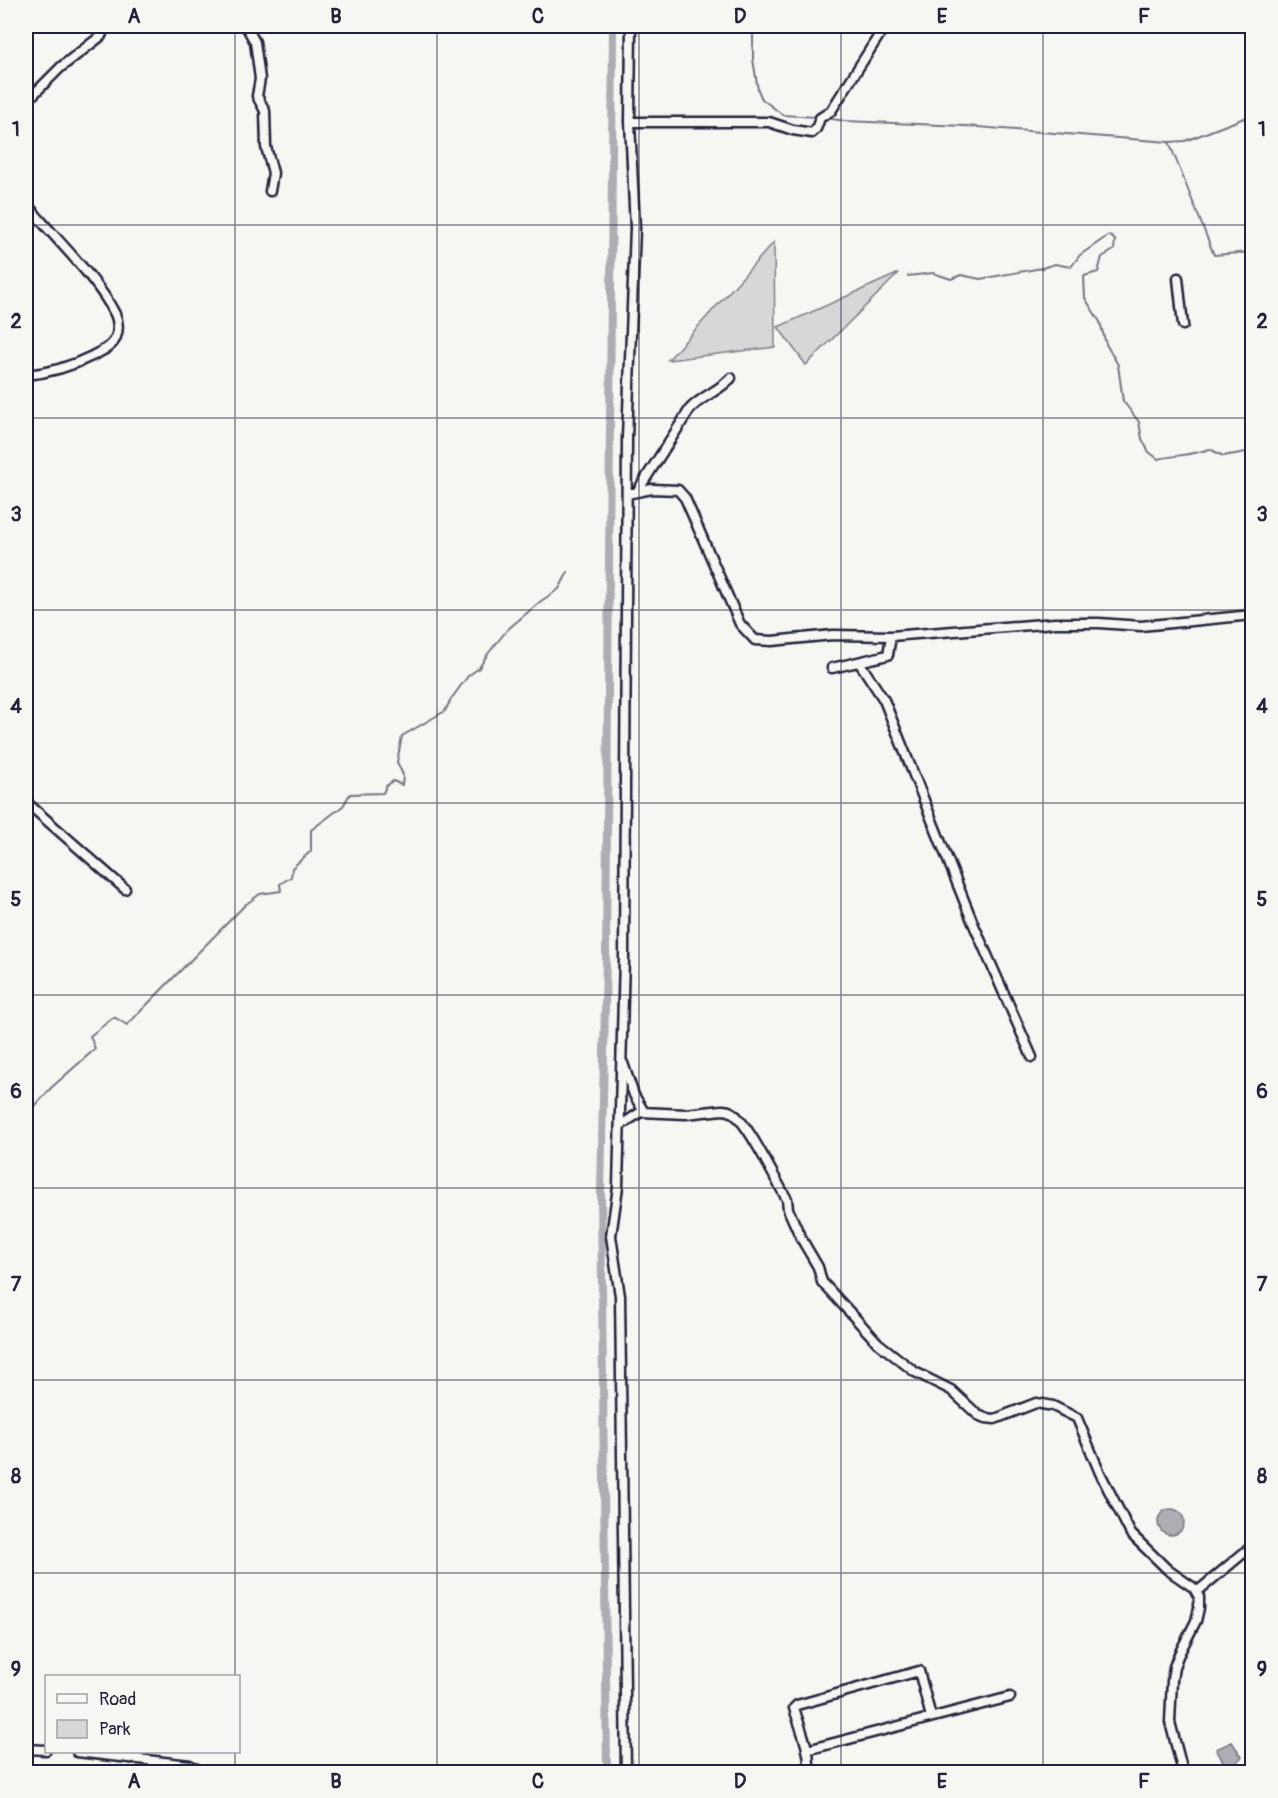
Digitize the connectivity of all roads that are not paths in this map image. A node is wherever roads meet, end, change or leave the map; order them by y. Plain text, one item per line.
1 (105, 26) edge
2 (246, 26) edge
3 (631, 26) edge
4 (885, 26) edge
5 (26, 102) edge
6 (630, 122) junction
7 (270, 191) dead end
8 (26, 203) edge
9 (1179, 280) dead end
10 (1181, 315) dead end
11 (26, 375) edge
12 (731, 378) dead end
13 (638, 492) junction
14 (627, 494) junction
15 (1252, 615) edge
16 (891, 636) junction
17 (859, 662) junction
18 (832, 668) dead end
19 (26, 802) edge
20 (125, 889) dead end
21 (1032, 1057) dead end
22 (621, 1058) junction
23 (644, 1112) junction
24 (621, 1125) junction
25 (1252, 1546) edge
26 (1198, 1592) junction
27 (1010, 1697) dead end
28 (931, 1718) junction
29 (26, 1749) edge
30 (45, 1750) edge
31 (807, 1750) junction
32 (86, 1753) edge
33 (202, 1773) edge
34 (626, 1773) edge
35 (808, 1773) edge
36 (1183, 1773) edge

1 - 5 street
2 - 7 street
3 - 6 street
4 - 6 street
6 - 14 street
8 - 11 street
9 - 10 street
12 - 13 street
13 - 14 street
13 - 16 street
14 - 22 street
15 - 16 street
16 - 17 street
17 - 18 street
17 - 21 street
19 - 20 street
22 - 23 street
22 - 24 street
23 - 24 street
23 - 26 street
24 - 34 street
25 - 26 street
26 - 36 street
27 - 28 street
28 - 31 street
28 - 31 street
29 - 30 street
31 - 35 street
32 - 33 street

